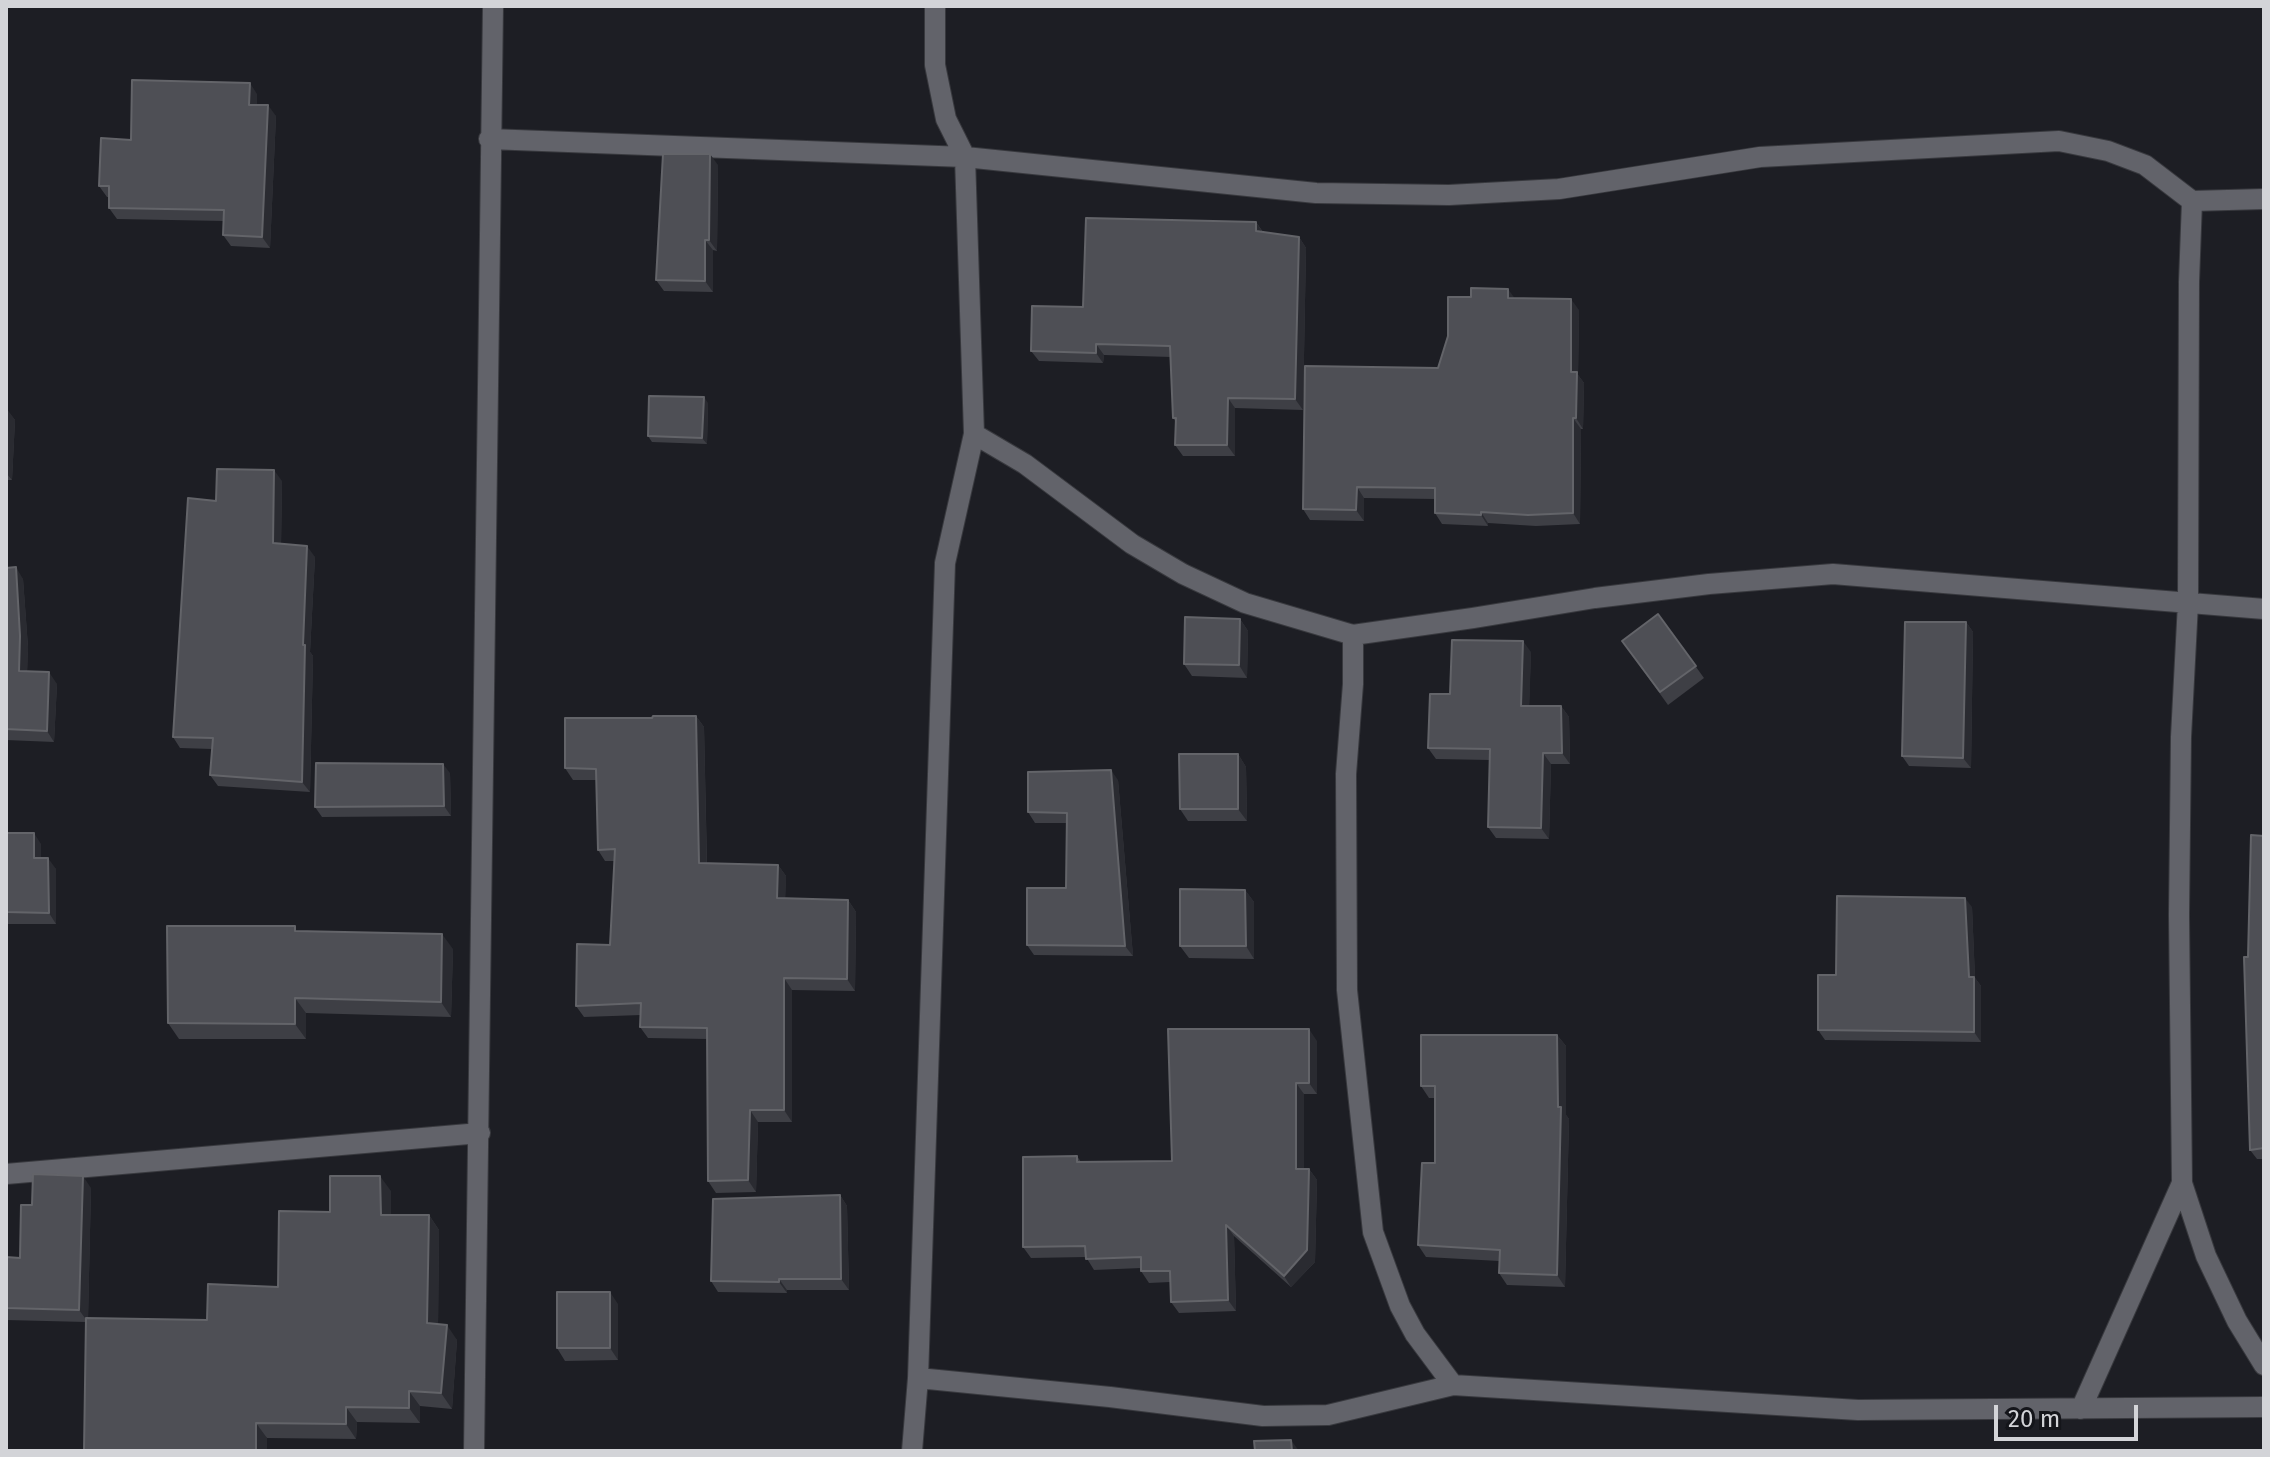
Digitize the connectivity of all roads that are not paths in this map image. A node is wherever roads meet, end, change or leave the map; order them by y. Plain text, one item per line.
1 (493, 6) edge
2 (935, 6) edge
3 (489, 139) junction
4 (965, 157) junction
5 (2264, 199) edge
6 (2192, 201) junction
7 (974, 434) junction
8 (2188, 603) junction
9 (2264, 609) edge
10 (1353, 635) junction
11 (480, 1133) junction
12 (6, 1174) edge
13 (2182, 1183) junction
14 (2264, 1365) edge
15 (918, 1378) junction
16 (1453, 1385) junction
17 (2264, 1407) edge
18 (2081, 1409) junction
19 (474, 1451) edge
20 (912, 1451) edge

1 - 3 street
2 - 4 street
3 - 4 street
3 - 11 street
4 - 6 street
4 - 7 street
5 - 6 street
6 - 8 street
7 - 10 street
7 - 15 street
8 - 9 street
8 - 10 street
8 - 13 street
10 - 16 street
11 - 12 street
11 - 19 street
13 - 14 street
13 - 18 street
15 - 16 street
15 - 20 street
16 - 18 street
17 - 18 street

